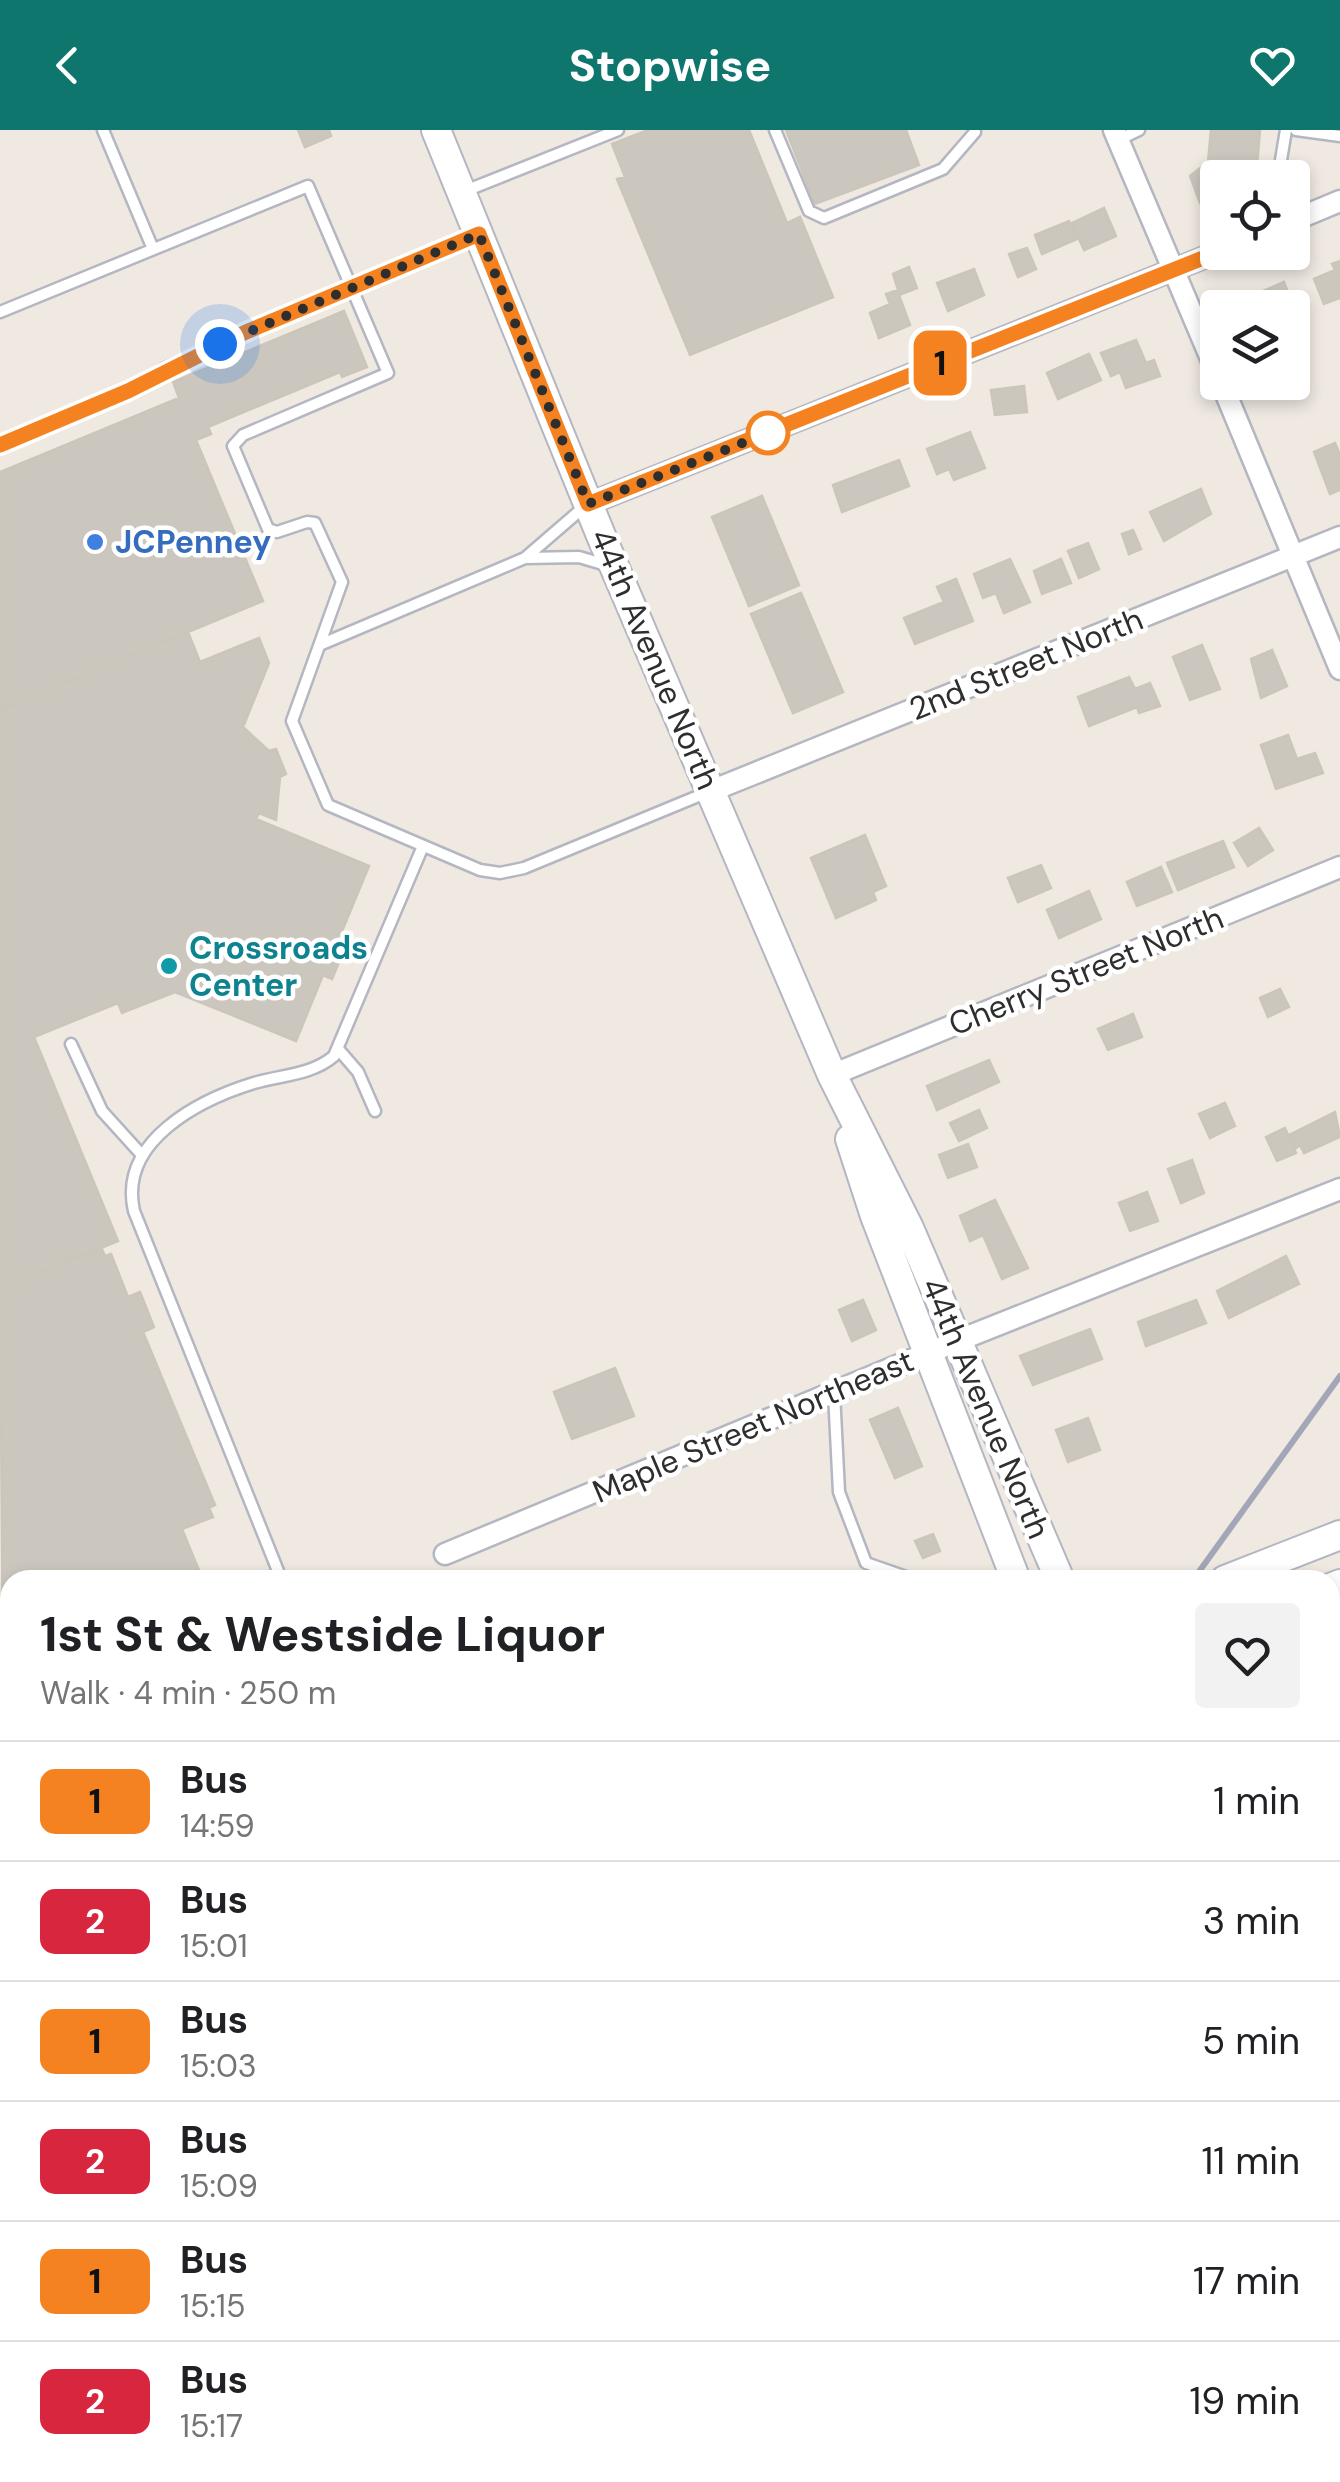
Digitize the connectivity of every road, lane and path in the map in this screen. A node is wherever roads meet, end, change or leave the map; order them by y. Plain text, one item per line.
1 (103, 130) edge
2 (436, 130) edge
3 (618, 130) edge
4 (776, 130) edge
5 (1139, 130) edge
6 (1286, 130) edge
7 (1296, 130) edge
8 (975, 132) edge
9 (1116, 135) edge
10 (1340, 136) edge
11 (1281, 160) edge
12 (462, 192) junction
13 (1340, 201) edge
14 (1310, 214) edge
15 (479, 234) junction
16 (153, 249) junction
17 (1200, 259) edge
18 (1174, 270) junction
19 (352, 286) junction
20 (0, 312) edge
21 (1200, 332) edge
22 (1229, 400) edge
23 (0, 445) edge
24 (588, 504) junction
25 (1340, 536) edge
26 (1294, 556) junction
27 (525, 558) junction
28 (617, 572) junction
29 (322, 644) junction
30 (1340, 669) edge
31 (711, 790) junction
32 (423, 846) junction
33 (1340, 868) edge
34 (71, 1044) dead end
35 (339, 1050) junction
36 (832, 1075) junction
37 (375, 1111) dead end
38 (142, 1154) junction
39 (1340, 1189) edge
40 (957, 1341) junction
41 (927, 1354) junction
42 (834, 1392) junction
43 (951, 1416) junction
44 (1340, 1536) edge
45 (445, 1554) dead end
46 (278, 1570) edge
47 (884, 1570) edge
48 (998, 1570) edge
49 (1012, 1570) edge
50 (1056, 1570) edge
51 (1251, 1570) edge

1 - 16 lane
2 - 12 main road, 44th Avenue North
3 - 12 lane
4 - 8 lane
5 - 9 lane
6 - 11 lane
7 - 10 lane
9 - 18 street
12 - 15 main road, 44th Avenue North
13 - 14 street
15 - 19 lane
15 - 24 main road, 44th Avenue North
16 - 19 lane
16 - 20 lane
17 - 18 street
18 - 21 street
18 - 24 street
19 - 23 lane
19 - 29 lane
22 - 26 street
24 - 27 lane
24 - 28 main road, 44th Avenue North
25 - 26 street, 2nd Street North
26 - 30 street
26 - 31 street, 2nd Street North
27 - 28 lane
27 - 29 lane
28 - 31 main road, 44th Avenue North
29 - 32 lane
31 - 32 lane
31 - 36 main road, 44th Avenue North
32 - 35 lane
33 - 36 street, Cherry Street North
34 - 38 lane
35 - 37 lane
35 - 38 lane
36 - 40 main road, 44th Avenue North
36 - 41 main road, 44th Avenue North
38 - 46 lane
39 - 40 street, Maple Street Northeast
40 - 41 street, Maple Street Northeast
40 - 50 main road, 44th Avenue North
41 - 42 street, Maple Street Northeast
41 - 43 main road, 44th Avenue North
42 - 45 street, Maple Street Northeast
42 - 47 lane
43 - 48 main road
43 - 49 main road, 44th Avenue North
44 - 51 main road

